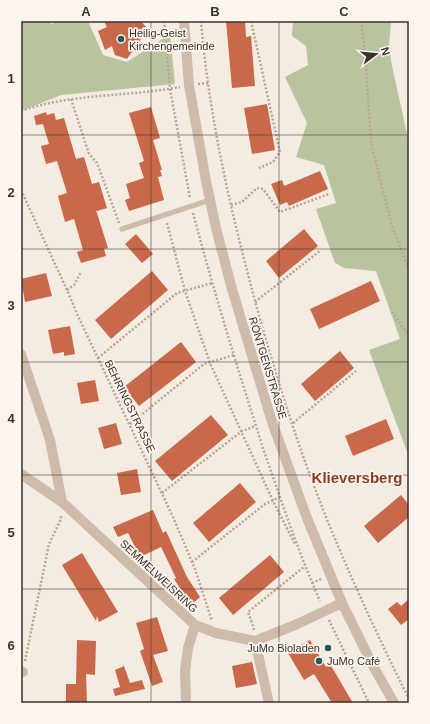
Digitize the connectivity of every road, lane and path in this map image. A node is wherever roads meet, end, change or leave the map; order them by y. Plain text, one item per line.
1 (184, 21) edge
2 (201, 21) edge
3 (251, 21) edge
4 (361, 21) edge
5 (170, 89) dead end
6 (71, 99) junction
7 (21, 111) edge
8 (259, 168) dead end
9 (21, 190) edge
10 (329, 194) dead end
11 (210, 200) junction
12 (231, 205) junction
13 (164, 215) junction
14 (122, 229) joint
15 (321, 250) dead end
16 (409, 270) edge
17 (82, 272) dead end
18 (212, 283) dead end
19 (67, 290) junction
20 (185, 291) junction
21 (255, 302) junction
22 (392, 312) dead end
23 (409, 336) edge
24 (21, 354) edge
25 (234, 355) dead end
26 (98, 358) junction
27 (210, 362) junction
28 (356, 372) dead end
29 (293, 423) junction
30 (130, 424) junction
31 (256, 426) dead end
32 (242, 431) junction
33 (21, 474) edge
34 (162, 493) junction
35 (280, 497) dead end
36 (273, 501) junction
37 (62, 502) junction
38 (302, 558) dead end
39 (192, 562) junction
40 (305, 566) dead end
41 (342, 603) junction
42 (252, 623) dead end
43 (195, 625) junction
44 (216, 633) junction
45 (255, 641) junction
46 (22, 671) edge
47 (409, 699) edge
48 (186, 703) edge
49 (269, 703) edge
50 (394, 703) edge

1 - 11 street, RÖNTGENSTRASSE
2 - 12 path
3 - 8 path
4 - 16 path
5 - 6 path
6 - 7 path
6 - 14 path
9 - 19 path, BEHRINGSTRASSE
10 - 12 path
11 - 13 lane
11 - 41 street, RÖNTGENSTRASSE
12 - 21 path
13 - 14 lane
13 - 20 path
15 - 21 path
17 - 19 path
18 - 20 path
19 - 26 path, BEHRINGSTRASSE
20 - 26 path
20 - 27 path
21 - 29 path
22 - 23 path
24 - 37 street
25 - 27 path
26 - 30 path, BEHRINGSTRASSE
27 - 30 path
27 - 32 path
28 - 29 path
29 - 47 path
30 - 34 path, BEHRINGSTRASSE
31 - 32 path
32 - 34 path
32 - 36 path
33 - 37 street, SEMMELWEISRING
34 - 39 path, BEHRINGSTRASSE
35 - 36 path
36 - 38 path
36 - 39 path
37 - 43 street, SEMMELWEISRING
37 - 46 path
39 - 44 path, BEHRINGSTRASSE
40 - 42 path
41 - 45 street
41 - 50 street, RÖNTGENSTRASSE
43 - 44 street, SEMMELWEISRING
43 - 48 street
44 - 45 street, SEMMELWEISRING
45 - 49 street

